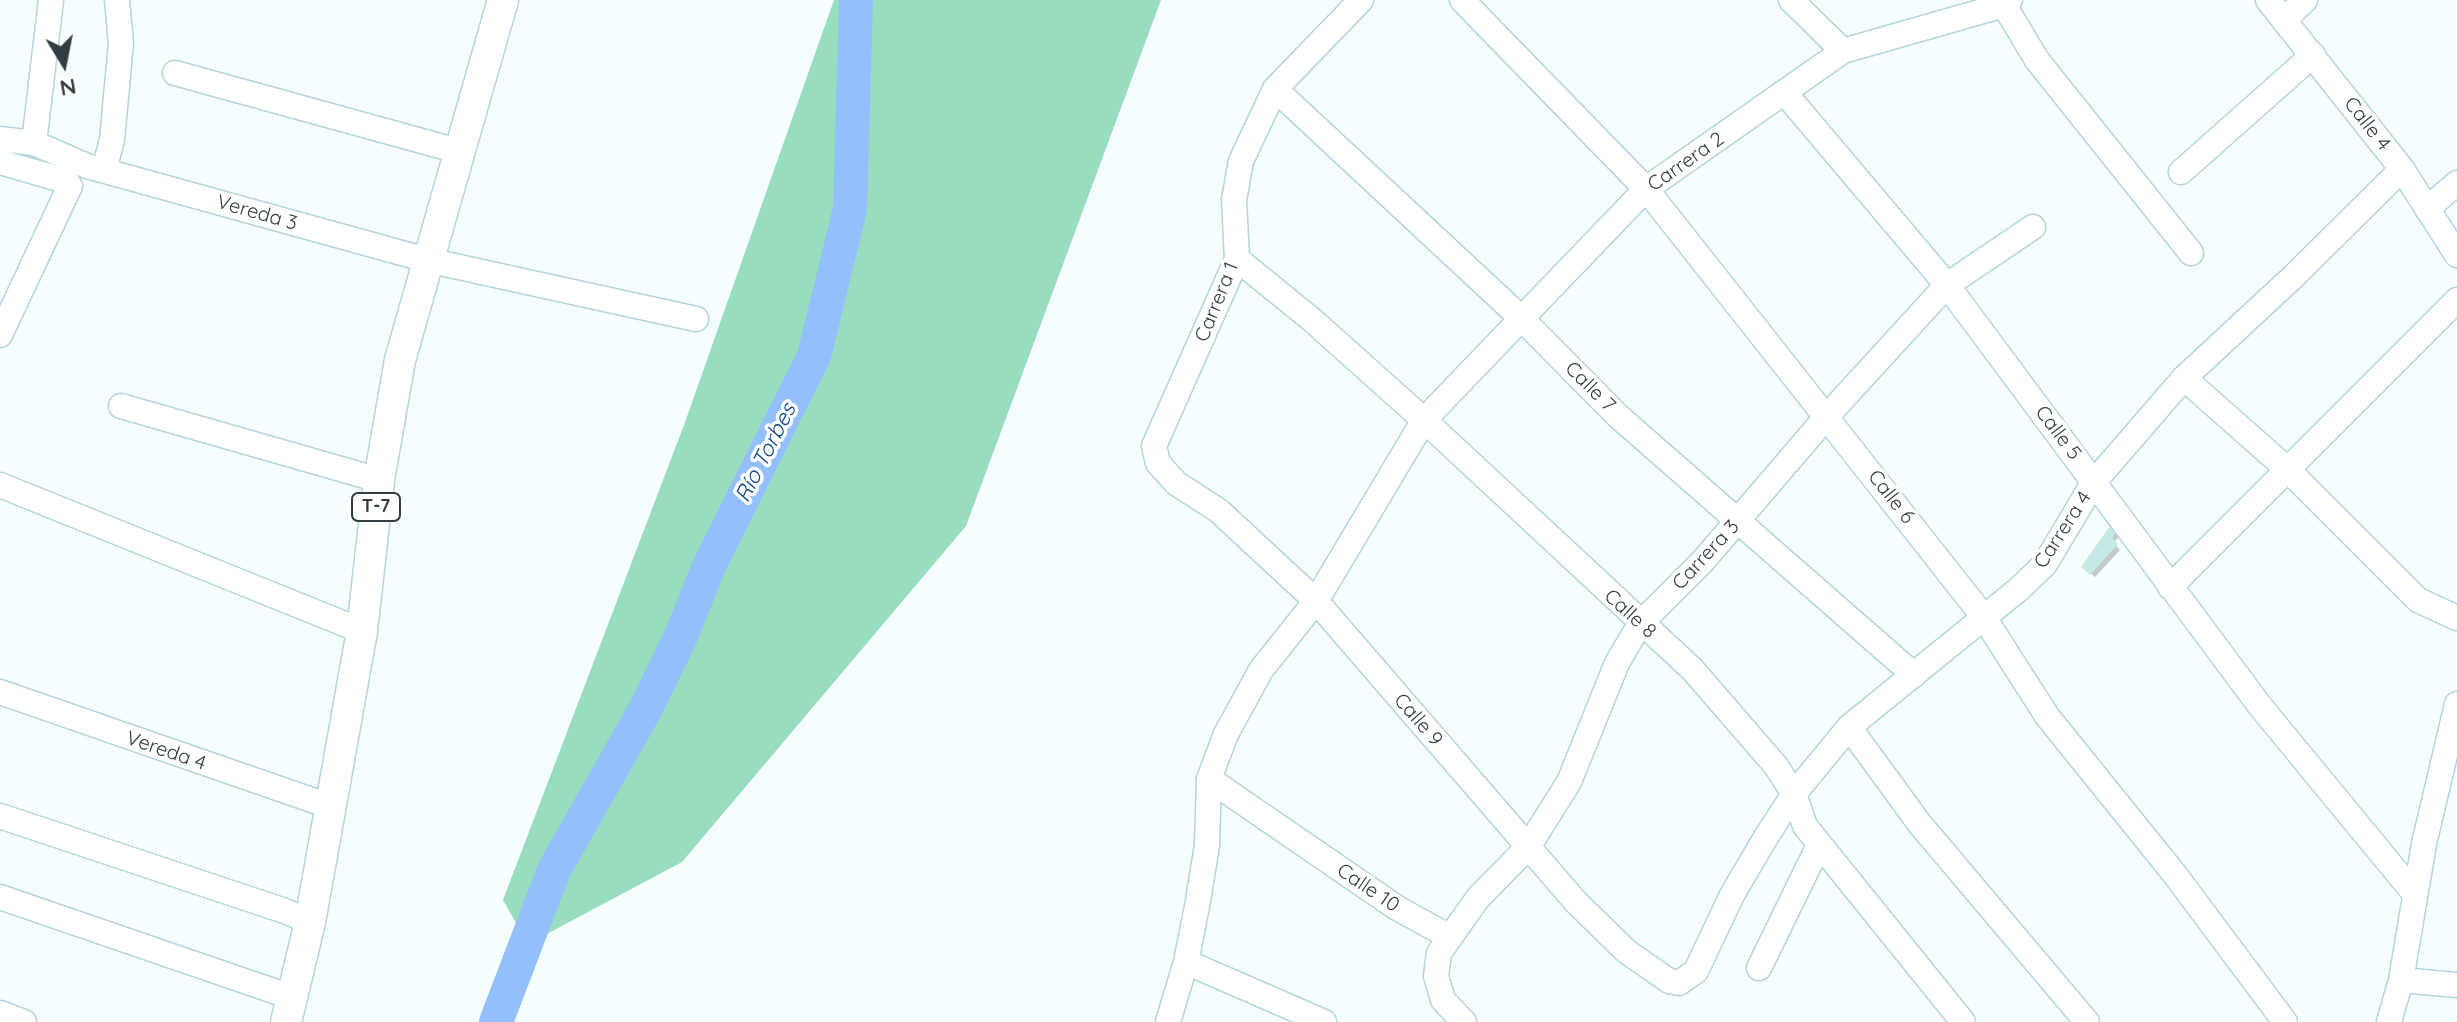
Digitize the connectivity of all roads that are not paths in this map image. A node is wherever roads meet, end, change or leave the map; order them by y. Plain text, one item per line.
1 (51, 0) edge
2 (117, 0) edge
3 (503, 0) edge
4 (1361, 0) edge
5 (1462, 0) edge
6 (1791, 0) edge
7 (2268, 0) edge
8 (2305, 0) edge
9 (2007, 3) edge
10 (2285, 19) junction
11 (1843, 51) junction
12 (2313, 55) junction
13 (175, 73) dead end
14 (1275, 89) junction
15 (1784, 92) junction
16 (0, 139) edge
17 (34, 143) junction
18 (458, 151) junction
19 (0, 162) edge
20 (96, 168) junction
21 (2402, 169) junction
22 (2181, 172) dead end
23 (2457, 183) edge
24 (1646, 189) junction
25 (2427, 209) junction
26 (2033, 227) dead end
27 (2191, 253) dead end
28 (2457, 255) edge
29 (1237, 259) junction
30 (427, 260) junction
31 (1947, 285) junction
32 (2457, 300) edge
33 (1520, 317) junction
34 (696, 319) dead end
35 (0, 335) edge
36 (2184, 378) junction
37 (121, 406) dead end
38 (1828, 415) junction
39 (1424, 420) junction
40 (1154, 446) joint
41 (2288, 470) junction
42 (379, 480) junction
43 (2094, 482) junction
44 (0, 485) edge
45 (1737, 523) junction
46 (2170, 587) junction
47 (1316, 601) junction
48 (1983, 616) junction
49 (2457, 618) edge
50 (1640, 624) junction
51 (362, 631) junction
52 (1914, 675) junction
53 (0, 692) edge
54 (2457, 704) edge
55 (1849, 727) junction
56 (1209, 779) junction
57 (1794, 794) junction
58 (2446, 801) edge
59 (332, 807) junction
60 (0, 816) edge
61 (1819, 845) junction
62 (1528, 847) junction
63 (2414, 893) junction
64 (0, 897) edge
65 (310, 922) junction
66 (1450, 937) junction
67 (1186, 962) junction
68 (1759, 968) dead end
69 (1688, 978) joint
70 (2401, 980) junction
71 (2457, 985) edge
72 (290, 1010) edge
73 (0, 1013) edge
74 (24, 1022) edge
75 (1168, 1022) edge
76 (1324, 1022) edge
77 (1464, 1022) edge
78 (1963, 1022) edge
79 (2087, 1022) edge
80 (2285, 1022) edge
81 (2389, 1022) edge

1 - 17 street
2 - 20 street
3 - 18 main road, T-7
4 - 14 street, Carrera 1
5 - 24 street, Calle 6
6 - 11 street
7 - 10 street, Calle 4
8 - 10 street
9 - 11 street, Carrera 2
9 - 27 street
10 - 12 street, Calle 4
11 - 15 street, Carrera 2
12 - 21 street, Calle 4
12 - 22 street
13 - 18 street
14 - 29 street, Carrera 1
14 - 33 street, Calle 7
15 - 24 street, Carrera 2
15 - 31 street, Calle 5
16 - 17 street, Vereda 3
17 - 20 street, Vereda 3
18 - 30 main road, T-7
19 - 35 street
20 - 30 street, Vereda 3
21 - 25 street, Calle 4
21 - 36 street, Carrera 4
23 - 25 street
24 - 33 street, Carrera 2
24 - 38 street, Calle 6
25 - 28 street, Calle 4
26 - 31 street, Carrera 3
29 - 39 street, Calle 8
29 - 40 street, Carrera 1
30 - 34 street, Vereda 3
30 - 42 main road, T-7
31 - 38 street, Carrera 3
31 - 43 street, Calle 5
32 - 41 street
33 - 39 street, Carrera 2
33 - 45 street, Calle 7
36 - 41 street
36 - 43 street, Carrera 4
37 - 42 street
38 - 45 street, Carrera 3
38 - 48 street, Calle 6
39 - 47 street, Carrera 2
39 - 50 street, Calle 8
40 - 47 street, Calle 9
41 - 46 street
41 - 49 street
42 - 51 main road, T-7
43 - 46 street, Calle 5
43 - 48 street, Carrera 4
44 - 51 street
45 - 50 street, Carrera 3
45 - 52 street, Calle 7
46 - 63 street, Calle 5
47 - 56 street, Carrera 2
47 - 62 street, Calle 9
48 - 52 street, Carrera 4
48 - 80 street, Calle 6
50 - 57 street, Calle 8
50 - 62 street, Carrera 3
51 - 59 main road, T-7
52 - 55 street, Carrera 4
53 - 59 street, Vereda 4
54 - 58 street
55 - 57 street, Carrera 4
55 - 79 street
56 - 66 street, Calle 10
56 - 67 street
57 - 61 street, Calle 8
57 - 69 street, Carrera 4
58 - 63 street
59 - 65 main road, T-7
60 - 65 street
61 - 68 street
61 - 78 street, Calle 8
62 - 66 street, Carrera 3
62 - 69 street, Calle 9
63 - 70 street
64 - 72 street
65 - 72 main road, T-7
66 - 77 street
67 - 75 street
67 - 76 street
70 - 71 street
70 - 81 street
73 - 74 street

